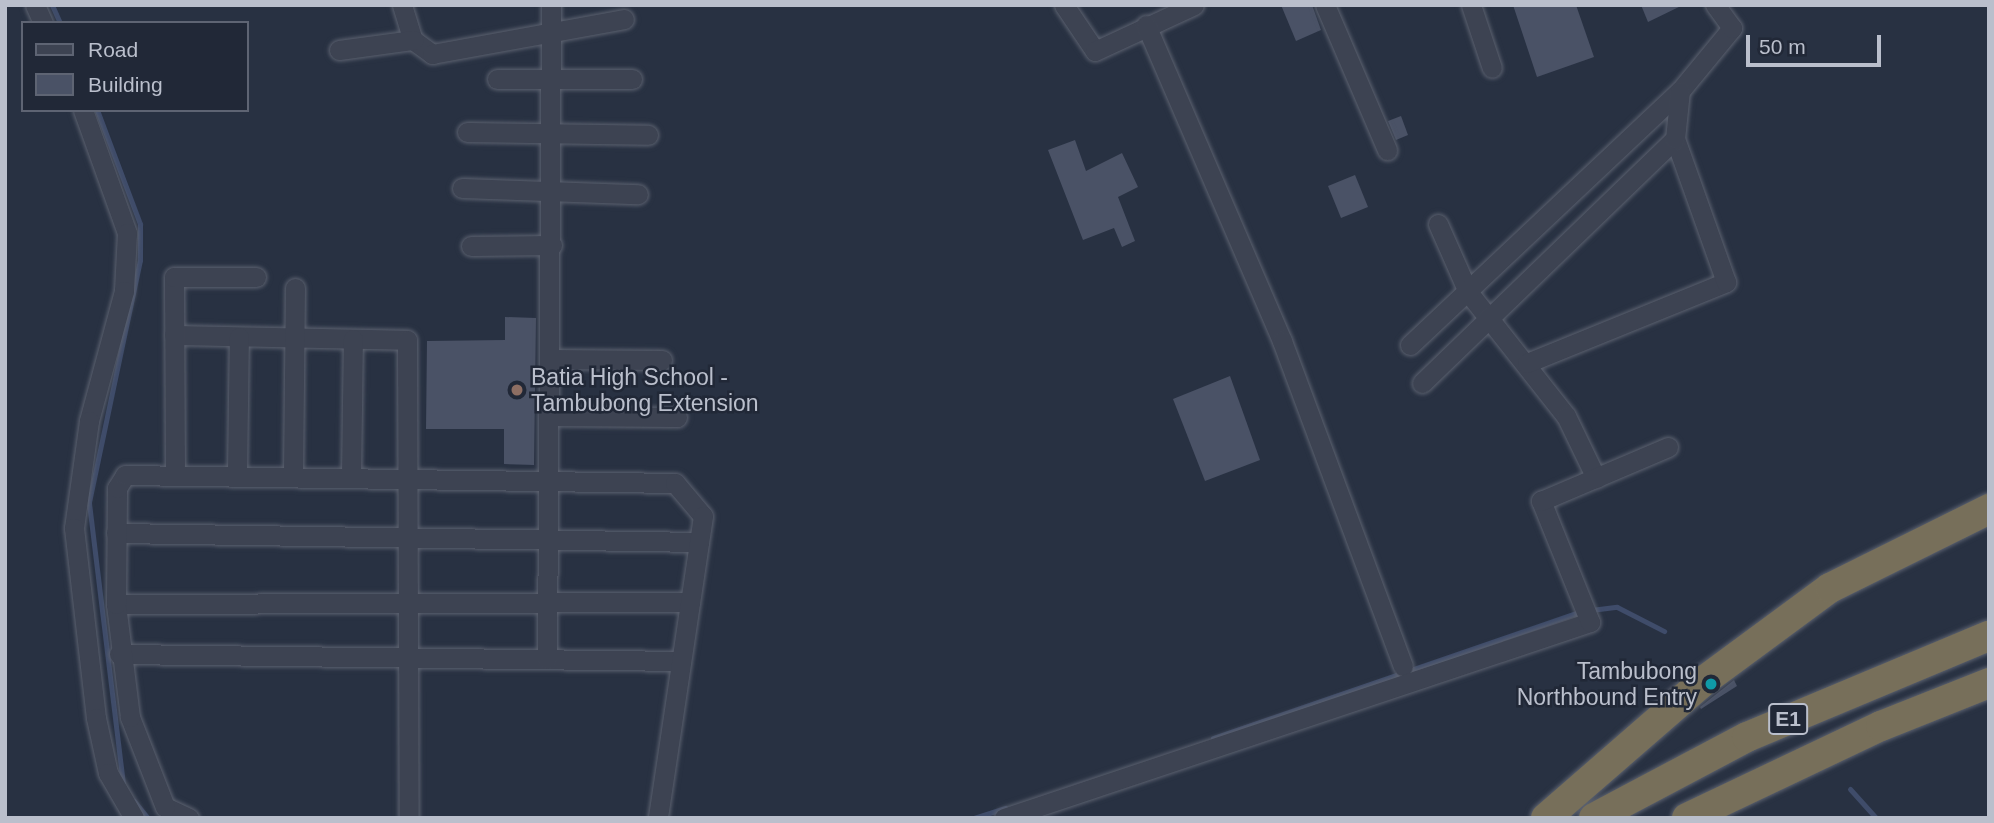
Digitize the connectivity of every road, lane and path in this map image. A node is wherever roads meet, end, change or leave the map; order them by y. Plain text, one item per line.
1 (402, 5) edge
2 (551, 5) edge
3 (1064, 5) edge
4 (1194, 5) edge
5 (1325, 5) edge
6 (1471, 5) edge
7 (1715, 5) edge
8 (624, 19) dead end
9 (1146, 25) junction
10 (552, 31) junction
11 (412, 40) junction
12 (339, 50) dead end
13 (1492, 68) dead end
14 (497, 79) dead end
15 (632, 79) dead end
16 (553, 80) junction
17 (1680, 91) junction
18 (84, 112) edge
19 (467, 132) dead end
20 (555, 134) junction
21 (648, 135) dead end
22 (1675, 139) junction
23 (1387, 150) dead end
24 (462, 188) dead end
25 (554, 190) junction
26 (638, 194) dead end
27 (1438, 224) dead end
28 (552, 245) junction
29 (471, 246) dead end
30 (256, 277) dead end
31 (295, 288) dead end
32 (1468, 292) junction
33 (1494, 319) junction
34 (174, 335) junction
35 (239, 337) junction
36 (293, 338) junction
37 (353, 339) junction
38 (1410, 345) dead end
39 (550, 359) junction
40 (662, 360) dead end
41 (1527, 363) junction
42 (1422, 383) dead end
43 (550, 416) junction
44 (677, 417) dead end
45 (1668, 447) dead end
46 (175, 472) junction
47 (237, 474) junction
48 (293, 475) junction
49 (351, 477) junction
50 (1596, 478) junction
51 (408, 479) junction
52 (550, 480) junction
53 (1989, 509) edge
54 (116, 533) junction
55 (407, 541) junction
56 (549, 542) junction
57 (699, 542) junction
58 (406, 599) junction
59 (548, 600) junction
60 (690, 602) junction
61 (116, 604) junction
62 (1989, 636) edge
63 (119, 654) junction
64 (547, 659) junction
65 (681, 661) junction
66 (404, 662) junction
67 (1403, 666) dead end
68 (1989, 683) edge
69 (1794, 766) junction
70 (134, 818) edge
71 (189, 818) edge
72 (409, 818) edge
73 (658, 818) edge
74 (1004, 818) edge
75 (1546, 818) edge
76 (1594, 818) edge
77 (1688, 818) edge
78 (1724, 818) edge

1 - 11 street
2 - 10 street
3 - 9 street
4 - 9 street
5 - 23 street
6 - 13 street
7 - 17 street
8 - 10 street
9 - 67 street
10 - 11 street
10 - 16 street
11 - 12 street
14 - 16 street
15 - 16 street
16 - 20 street
17 - 22 street
17 - 32 street
18 - 70 street
19 - 20 street
20 - 21 street
20 - 25 street
22 - 33 street
22 - 41 street
24 - 25 street
25 - 26 street
25 - 28 street
27 - 32 street
28 - 29 street
28 - 39 street
30 - 34 street
31 - 36 street
32 - 33 street
32 - 38 street
33 - 41 street
33 - 42 street
34 - 35 street
34 - 46 street
35 - 36 street
35 - 47 street
36 - 37 street
36 - 48 street
37 - 49 street
37 - 51 street
39 - 40 street
39 - 43 street
41 - 50 street
43 - 44 street
43 - 52 street
45 - 50 street
46 - 47 street
46 - 54 street
47 - 48 street
48 - 49 street
49 - 51 street
50 - 74 street
51 - 52 street
51 - 55 street
52 - 56 street
52 - 57 street
53 - 75 highway
54 - 55 street
54 - 61 street
55 - 56 street
55 - 58 street
56 - 57 street
56 - 59 street
57 - 60 street
58 - 59 street
58 - 61 street
58 - 66 street
59 - 60 street
59 - 64 street
60 - 65 street
61 - 63 street
62 - 76 highway, E1
63 - 66 street
63 - 71 street
64 - 65 street
64 - 66 street
65 - 73 street
66 - 72 street
68 - 69 highway, E1
69 - 77 highway, E1
69 - 78 highway

